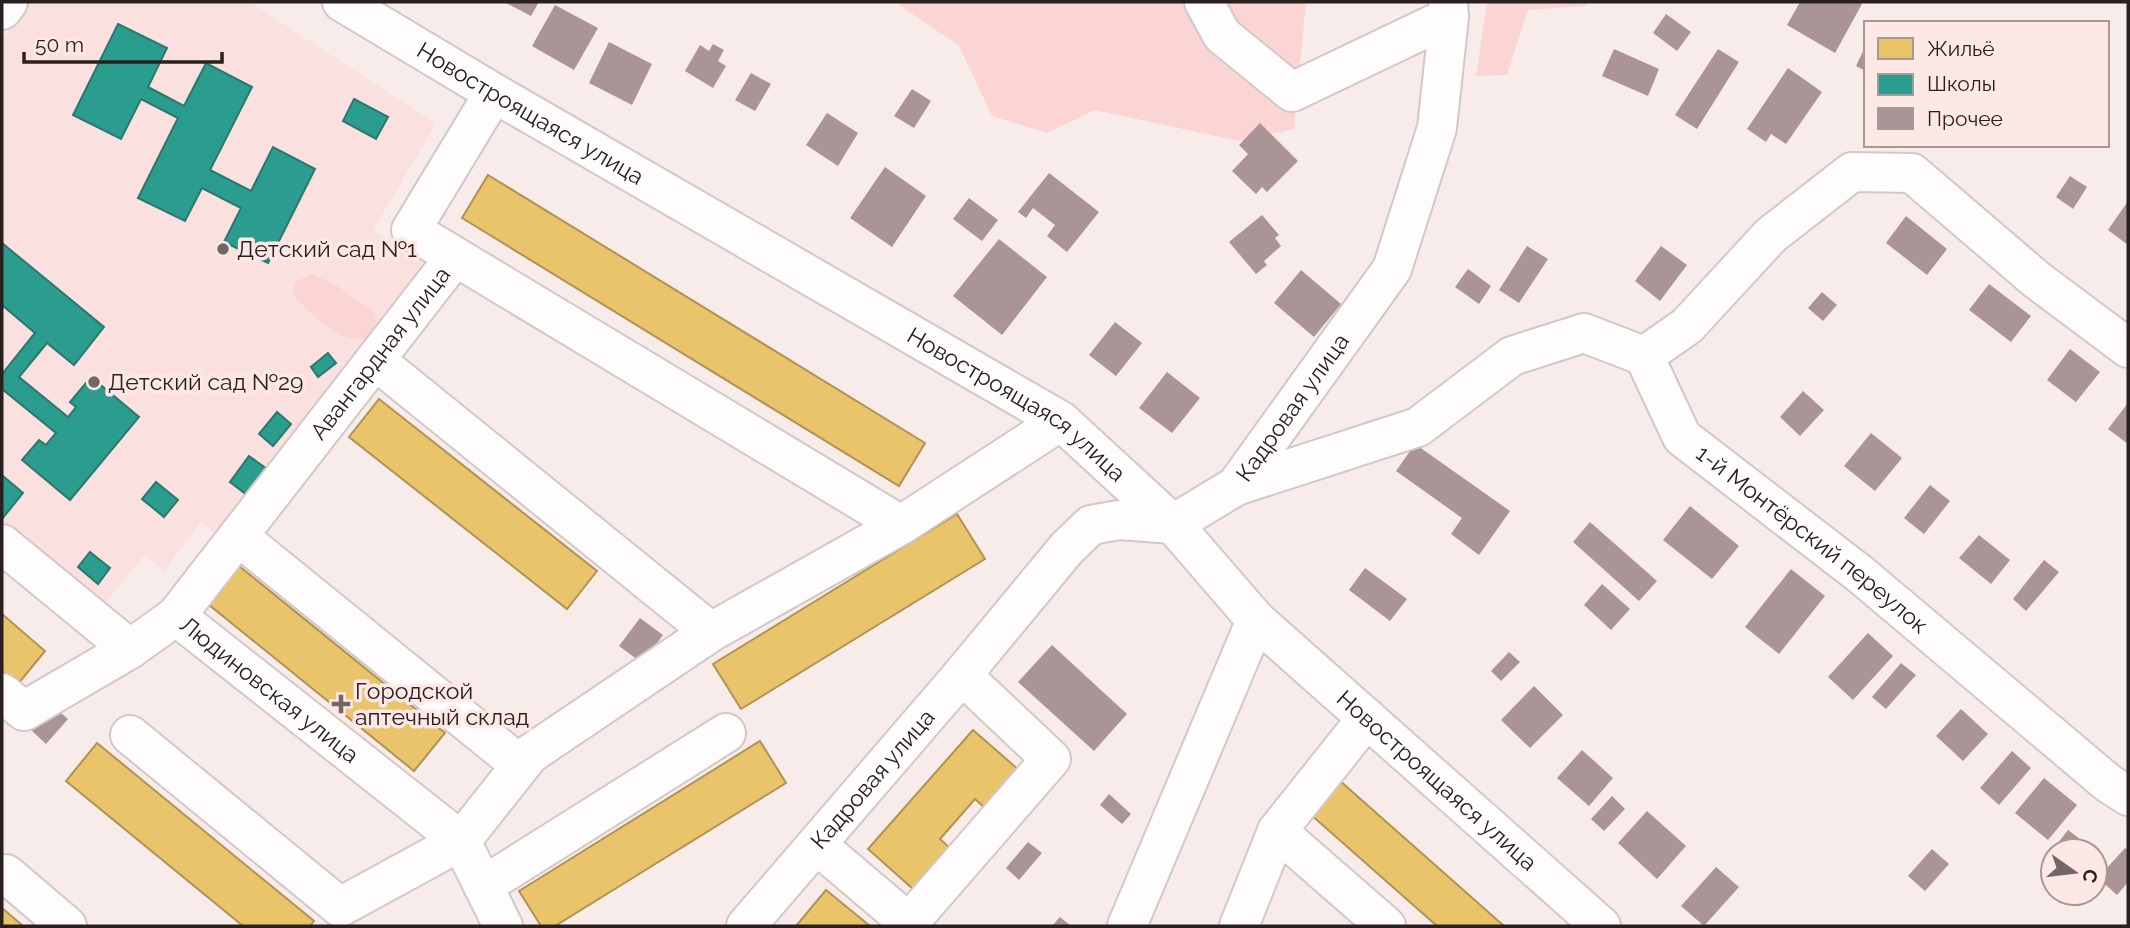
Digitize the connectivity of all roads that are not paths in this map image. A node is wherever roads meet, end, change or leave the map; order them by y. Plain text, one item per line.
1 (8, 2) edge
2 (342, 2) edge
3 (1204, 2) edge
4 (1448, 9) edge
5 (2, 10) edge
6 (494, 93) junction
7 (455, 257) junction
8 (2128, 348) edge
9 (1644, 356) junction
10 (375, 359) junction
11 (1061, 421) junction
12 (1236, 486) junction
13 (1173, 524) junction
14 (901, 525) junction
15 (238, 536) junction
16 (2, 544) edge
17 (176, 616) junction
18 (1256, 620) junction
19 (711, 632) junction
20 (130, 649) junction
21 (962, 675) junction
22 (2, 693) edge
23 (1367, 718) junction
24 (726, 733) dead end
25 (130, 735) dead end
26 (519, 764) junction
27 (2128, 796) edge
28 (1277, 831) junction
29 (461, 841) junction
30 (817, 845) junction
31 (6, 874) dead end
32 (483, 886) junction
33 (338, 916) edge
34 (908, 924) edge
35 (68, 926) edge
36 (503, 926) edge
37 (746, 926) edge
38 (1127, 926) edge
39 (1239, 926) edge
40 (1386, 926) edge
41 (1601, 926) edge

1 - 5 street
2 - 6 street, Новостроящаяся улица
3 - 4 street
4 - 12 street, Кадровая улица
6 - 7 street, Авангардная улица
6 - 11 street, Новостроящаяся улица
7 - 10 street, Авангардная улица
7 - 14 street
8 - 9 street
9 - 12 street
9 - 27 street, 1-й Монтёрский переулок
10 - 15 street, Авангардная улица
10 - 19 street
11 - 13 street, Новостроящаяся улица
11 - 14 street
12 - 13 street, Кадровая улица
13 - 18 street, Новостроящаяся улица
13 - 21 street, Кадровая улица
14 - 19 street
15 - 17 street, Авангардная улица
15 - 26 street
16 - 20 street
17 - 20 street, Людиновская улица
17 - 29 street, Людиновская улица
18 - 23 street, Новостроящаяся улица
18 - 38 street
19 - 26 street
20 - 22 street, Людиновская улица
21 - 30 street, Кадровая улица
21 - 34 street
23 - 28 street
23 - 41 street, Новостроящаяся улица
24 - 32 street
25 - 33 street
26 - 29 street
28 - 39 street
28 - 40 street
29 - 32 street, Людиновская улица
29 - 33 street
30 - 34 street
30 - 37 street, Кадровая улица
31 - 35 street
32 - 36 street, Людиновская улица

